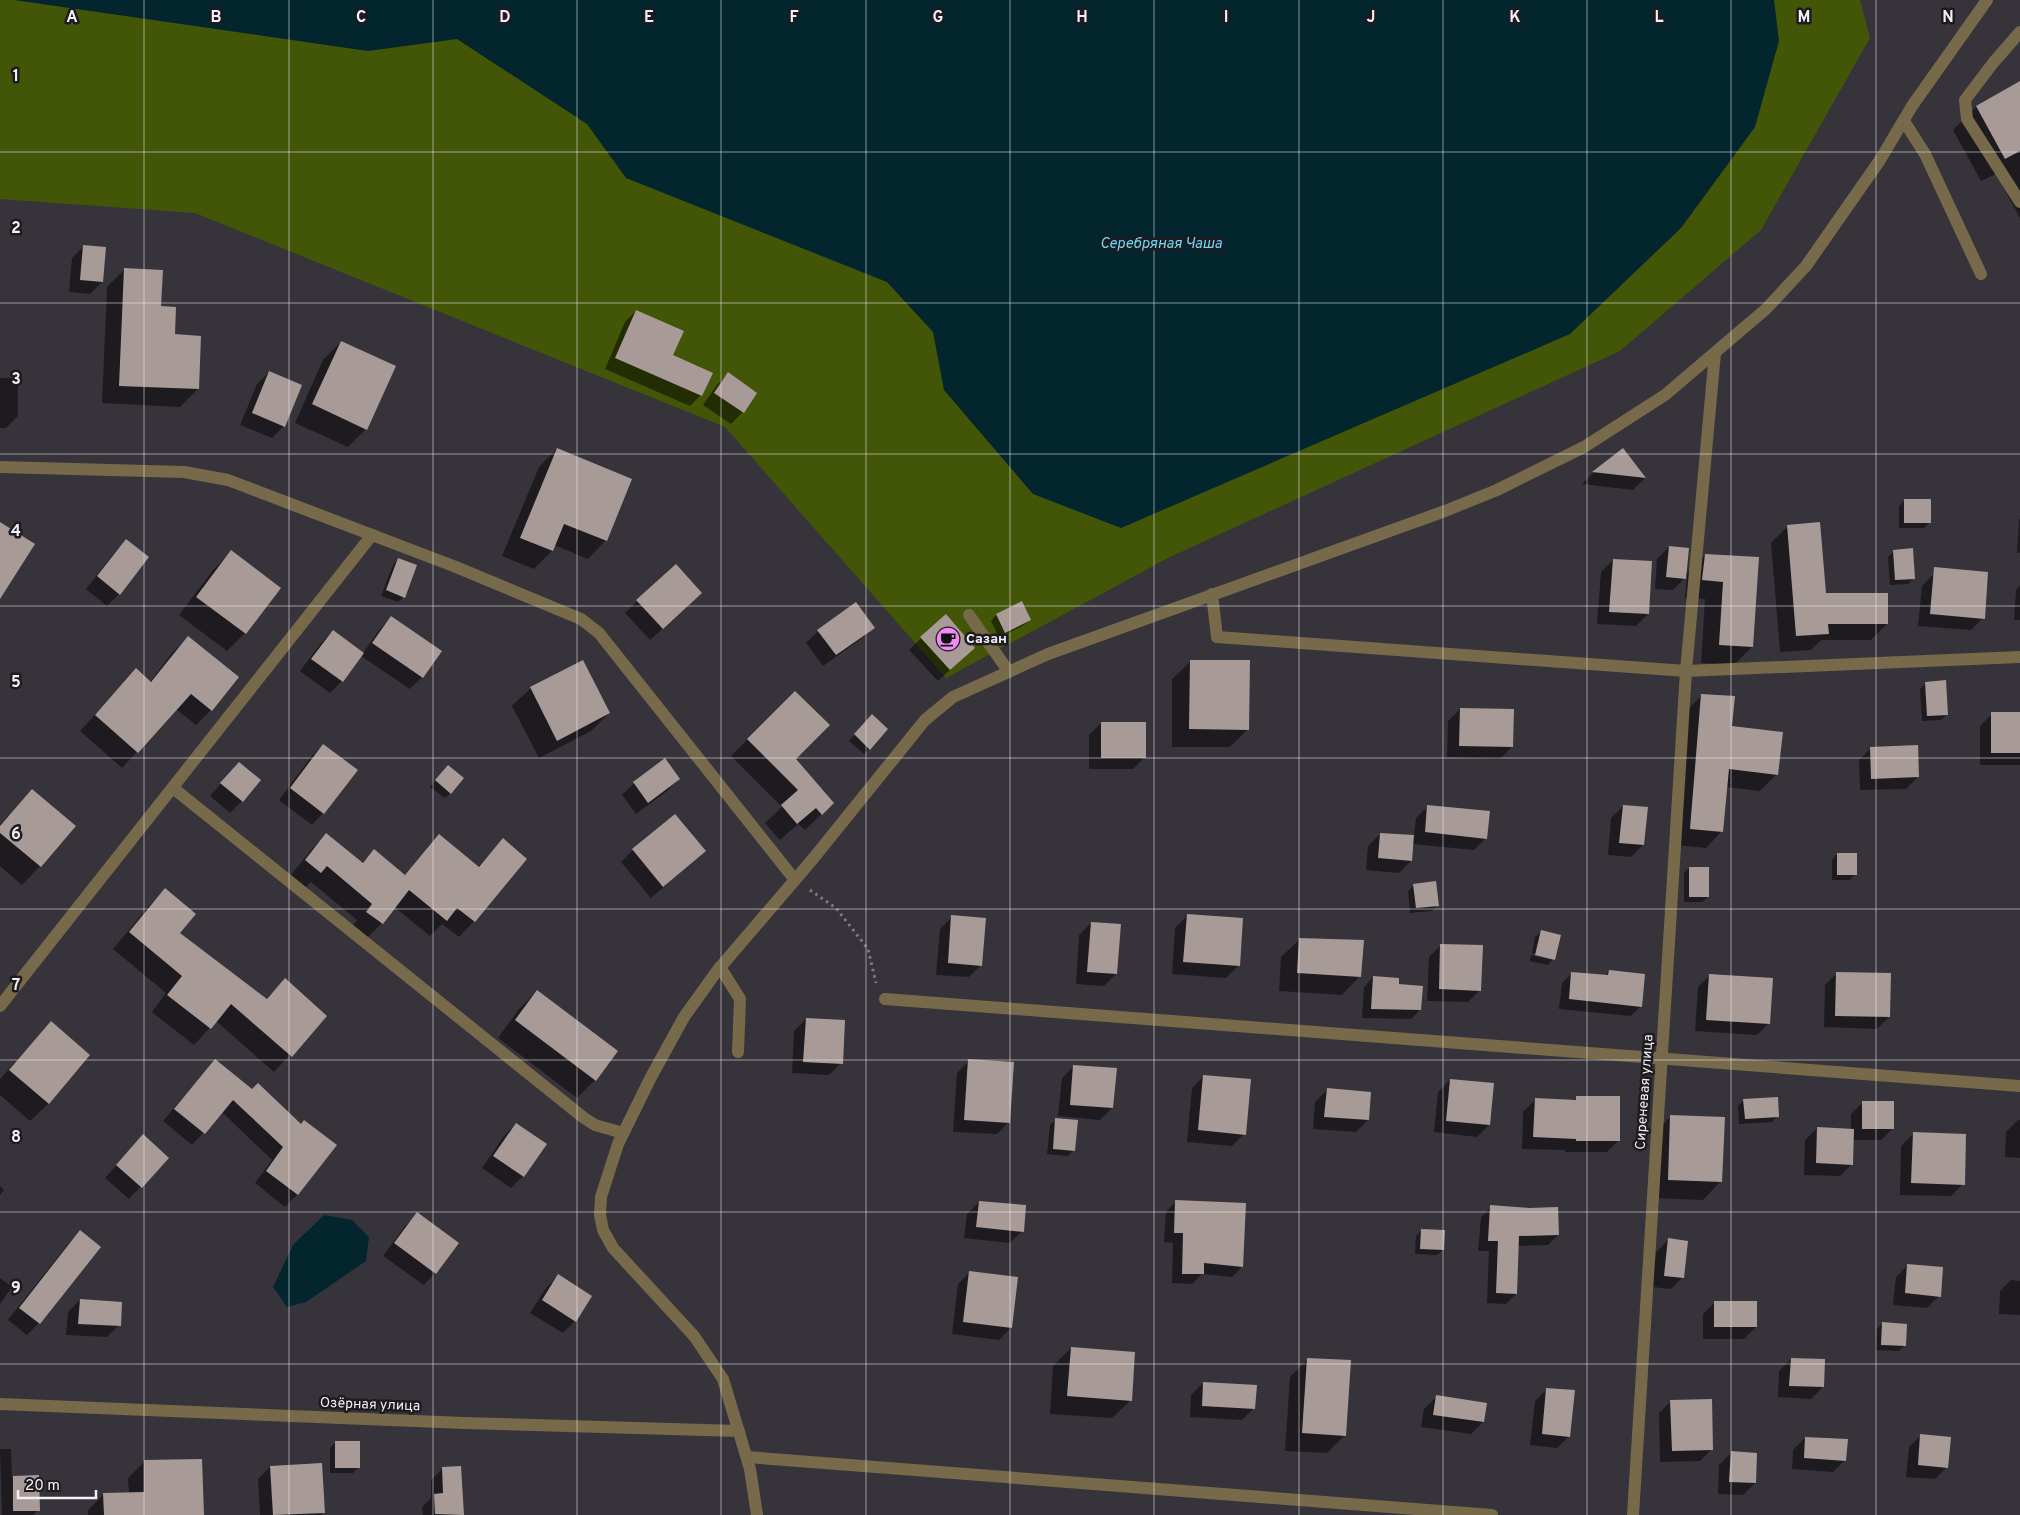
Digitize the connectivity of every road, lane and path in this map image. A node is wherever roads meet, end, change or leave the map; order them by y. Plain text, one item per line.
1 (1987, 0) edge
2 (2020, 32) edge
3 (1904, 121) junction
4 (2020, 202) edge
5 (1981, 274) dead end
6 (1715, 353) junction
7 (0, 467) edge
8 (372, 535) junction
9 (1212, 594) junction
10 (969, 615) dead end
11 (2020, 657) edge
12 (1686, 671) junction
13 (1010, 672) junction
14 (173, 788) junction
15 (795, 880) junction
16 (720, 967) junction
17 (885, 999) joint
18 (0, 1006) edge
19 (738, 1052) dead end
20 (1662, 1058) junction
21 (2020, 1086) edge
22 (623, 1133) junction
23 (0, 1404) edge
24 (739, 1430) junction
25 (747, 1457) junction
26 (757, 1515) edge
27 (1492, 1515) edge
28 (1633, 1515) edge

1 - 3 street
2 - 4 street
3 - 5 street
3 - 6 street
6 - 9 street
6 - 12 street, Сиреневая улица
7 - 8 street
8 - 14 street
8 - 15 street
9 - 12 street
9 - 13 street
10 - 13 street
11 - 12 street
12 - 20 street, Сиреневая улица
13 - 15 street
14 - 18 street
14 - 22 street
15 - 16 street
15 - 17 path
16 - 19 street
16 - 22 street
17 - 20 street
20 - 21 street
20 - 28 street, Сиреневая улица
22 - 24 street
23 - 24 street, Озёрная улица
24 - 25 street
25 - 26 street
25 - 27 street

